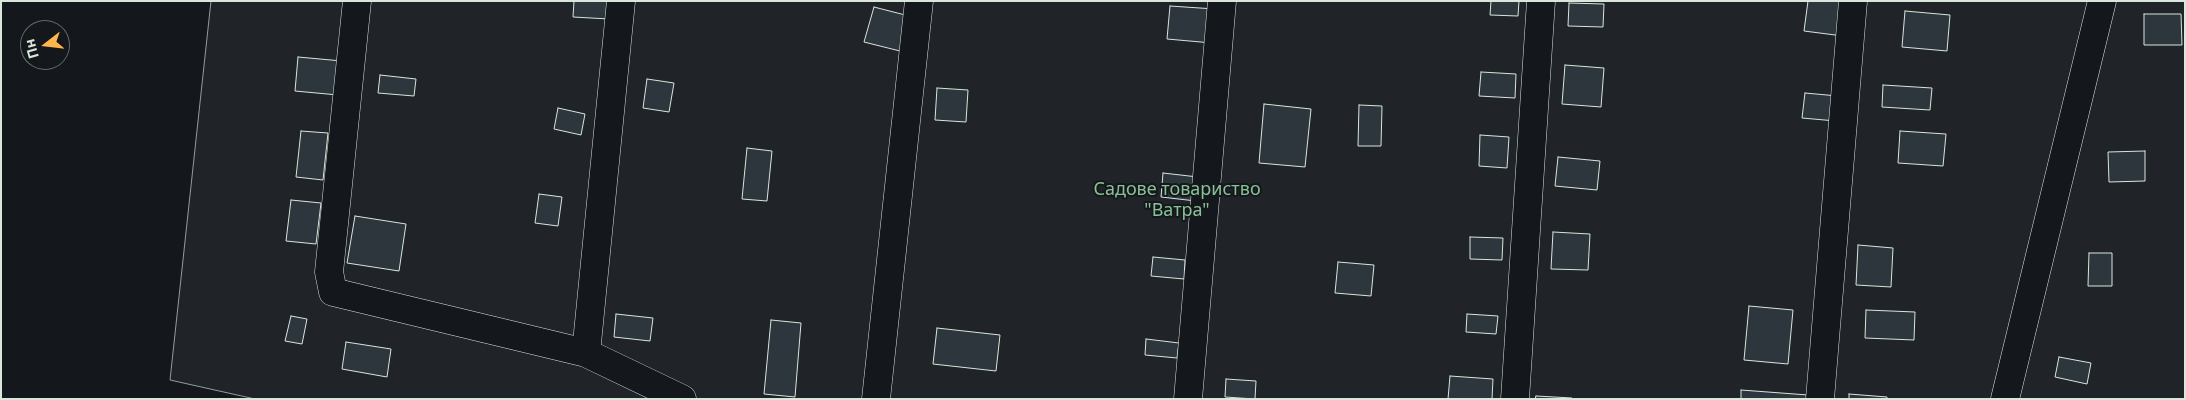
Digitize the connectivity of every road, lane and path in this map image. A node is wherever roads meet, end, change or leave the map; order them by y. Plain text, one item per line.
1 (357, 1) edge
2 (622, 1) edge
3 (919, 1) edge
4 (1222, 1) edge
5 (1541, 1) edge
6 (1853, 1) edge
7 (2102, 1) edge
8 (586, 353) junction
9 (682, 399) edge
10 (876, 399) edge
11 (1188, 399) edge
12 (1514, 399) edge
13 (1820, 399) edge
14 (2005, 399) edge

1 - 8 street
2 - 8 street
3 - 10 street
4 - 11 street
5 - 12 street
6 - 13 street
7 - 14 street
8 - 9 street

